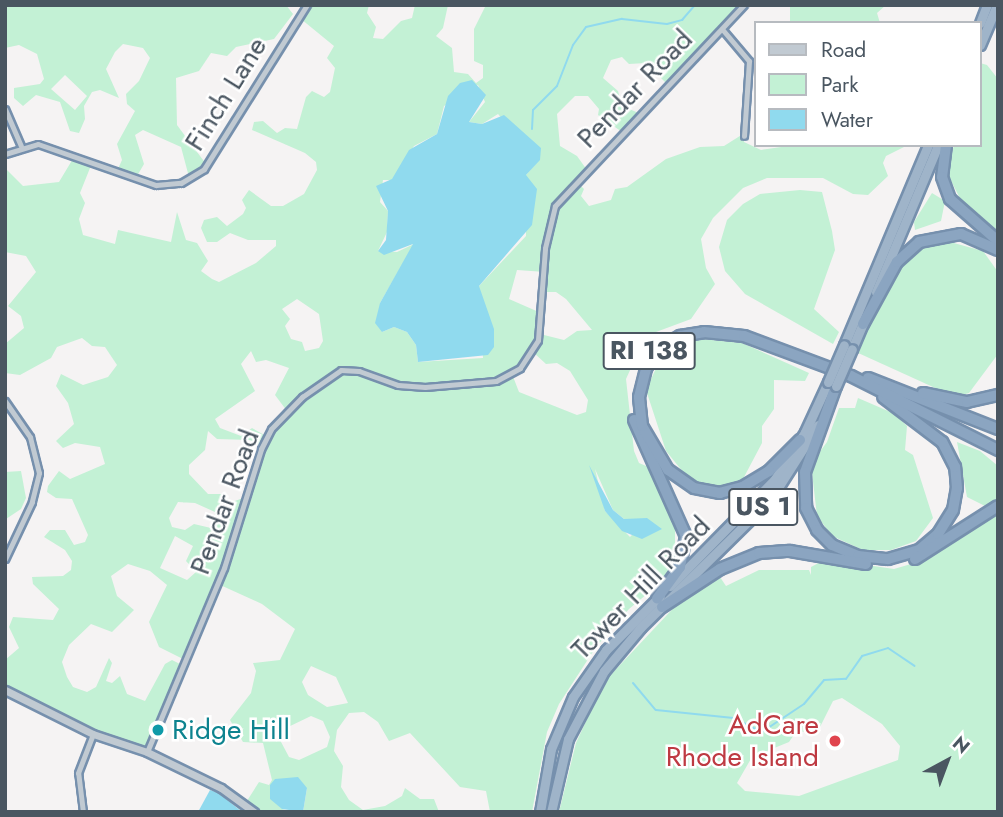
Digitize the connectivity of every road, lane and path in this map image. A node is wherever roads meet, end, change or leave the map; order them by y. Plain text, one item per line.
1 (307, 5) edge
2 (744, 5) edge
3 (997, 5) edge
4 (722, 29) junction
5 (982, 40) edge
6 (5, 109) edge
7 (744, 136) dead end
8 (21, 146) junction
9 (927, 147) edge
10 (937, 147) edge
11 (946, 147) edge
12 (5, 153) edge
13 (998, 242) edge
14 (998, 250) edge
15 (863, 324) junction
16 (848, 347) junction
17 (866, 383) junction
18 (832, 384) junction
19 (902, 391) junction
20 (998, 395) edge
21 (5, 401) edge
22 (998, 429) edge
23 (800, 440) junction
24 (998, 450) edge
25 (998, 506) edge
26 (5, 559) edge
27 (659, 603) junction
28 (5, 691) edge
29 (93, 734) junction
30 (147, 752) junction
31 (83, 812) edge
32 (254, 812) edge
33 (540, 812) edge
34 (551, 812) edge

1 - 8 street, Finch Lane
2 - 4 street, Pendar Road
3 - 5 highway
4 - 7 street
4 - 30 street, Pendar Road
6 - 8 street
8 - 12 street
9 - 16 highway, Tower Hill Road / US 1
10 - 15 highway, Tower Hill Road / US 1
11 - 13 highway
14 - 15 highway
15 - 16 highway, Tower Hill Road / US 1
16 - 18 highway, Tower Hill Road / US 1, bridge
17 - 18 highway
17 - 23 highway
17 - 24 highway
18 - 23 highway, Tower Hill Road / US 1
18 - 27 highway, Tower Hill Road / US 1
19 - 20 highway
19 - 22 highway, RI 138
19 - 27 highway, RI 138
21 - 26 street
23 - 27 highway, Tower Hill Road / US 1
25 - 27 highway
27 - 33 highway, Tower Hill Road / US 1
27 - 34 highway, Tower Hill Road / US 1
28 - 29 street
29 - 30 street
29 - 31 street
30 - 32 street

